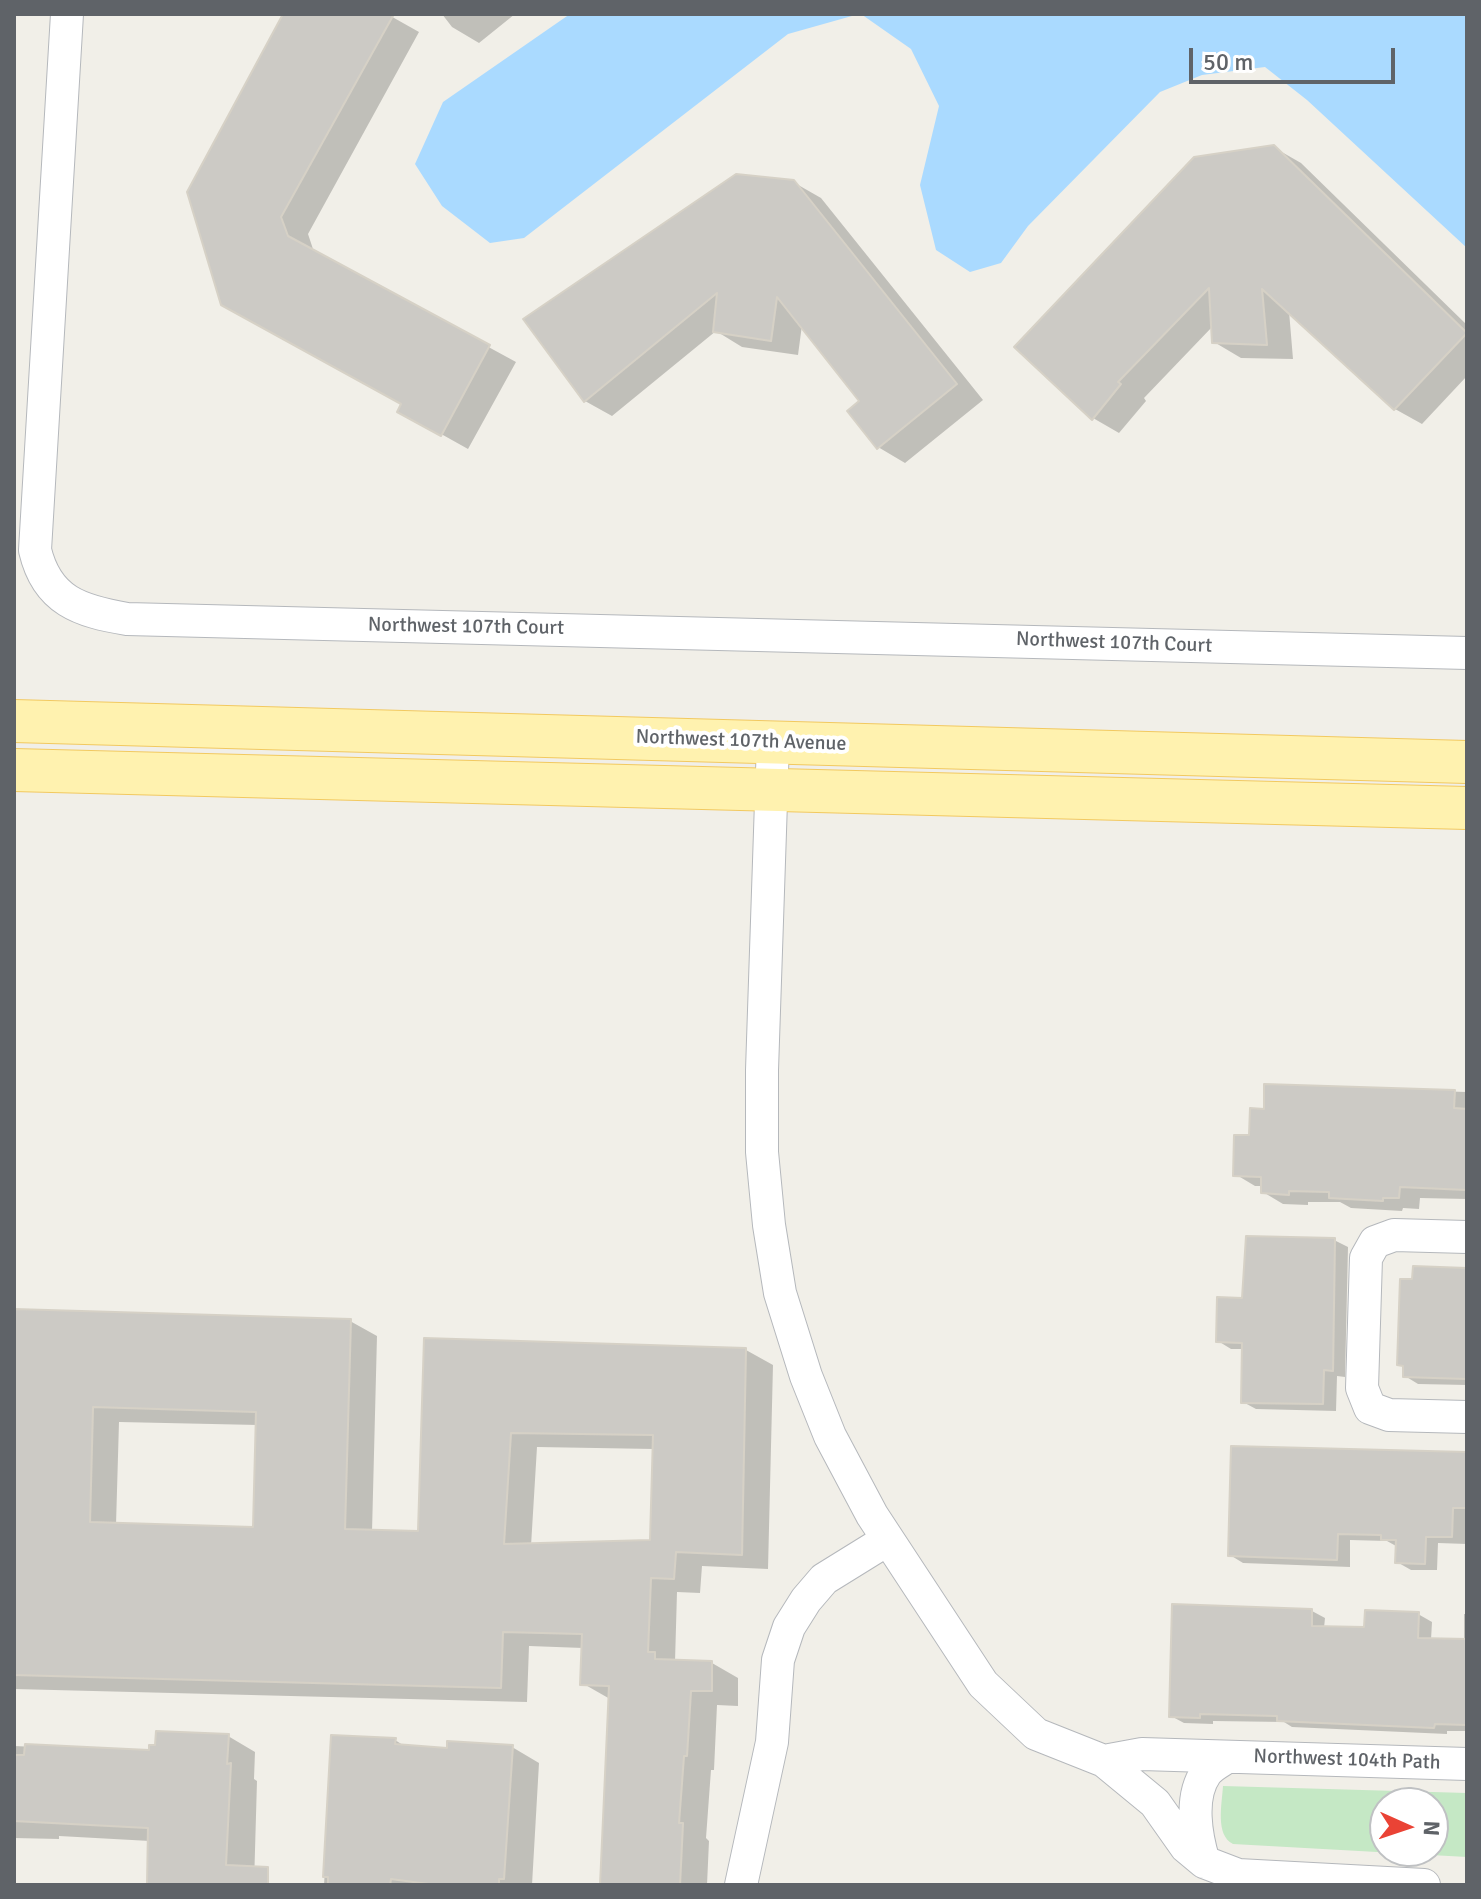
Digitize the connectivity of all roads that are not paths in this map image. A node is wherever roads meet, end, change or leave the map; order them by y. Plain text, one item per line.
1 (67, 14) edge
2 (1467, 653) edge
3 (14, 721) edge
4 (773, 742) junction
5 (1467, 762) edge
6 (14, 770) edge
7 (772, 789) junction
8 (1467, 808) edge
9 (1467, 1237) edge
10 (1467, 1417) edge
11 (887, 1540) junction
12 (1227, 1757) junction
13 (1104, 1761) junction
14 (1467, 1764) edge
15 (1204, 1862) junction
16 (741, 1885) edge
17 (1424, 1885) edge

1 - 2 street, Northwest 107th Court
3 - 4 main road, Northwest 107th Avenue
4 - 5 main road, Northwest 107th Avenue
4 - 7 street
6 - 7 main road
7 - 8 main road
7 - 11 street
9 - 10 street
11 - 13 street
11 - 16 street
12 - 13 street, Northwest 104th Path
12 - 14 street, Northwest 104th Path
12 - 15 street, Northwest 104th Path
13 - 15 street
15 - 17 street

